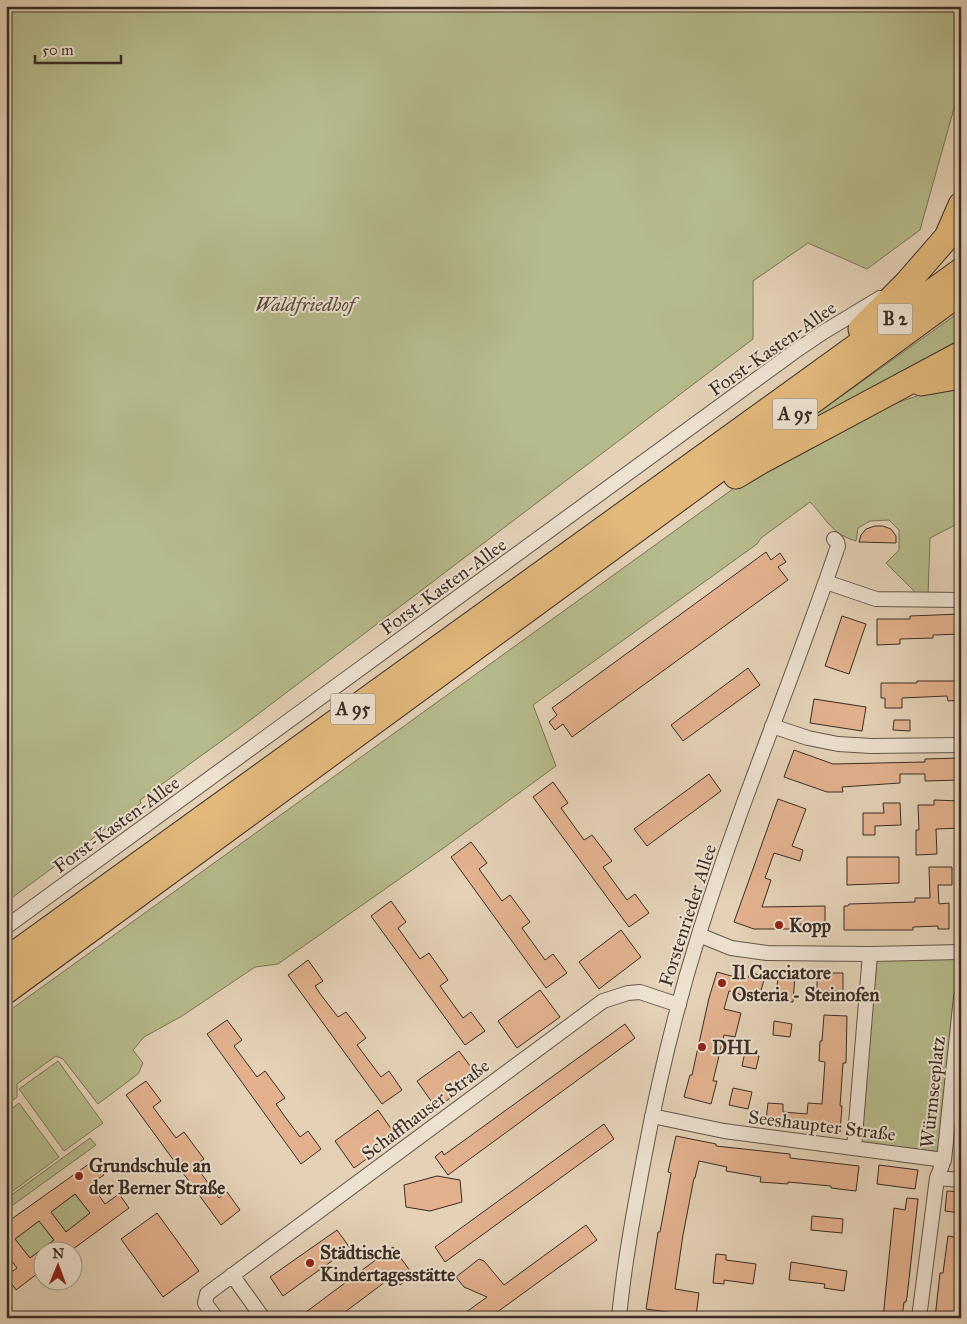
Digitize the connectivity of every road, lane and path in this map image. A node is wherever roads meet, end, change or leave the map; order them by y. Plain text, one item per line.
1 (961, 205) edge
2 (961, 271) edge
3 (907, 283) junction
4 (961, 292) edge
5 (961, 354) edge
6 (828, 367) junction
7 (961, 376) edge
8 (897, 389) junction
9 (630, 536) junction
10 (834, 539) dead end
11 (826, 582) junction
12 (961, 600) edge
13 (772, 726) junction
14 (961, 745) edge
15 (6, 927) edge
16 (699, 935) junction
17 (961, 952) edge
18 (870, 954) junction
19 (6, 960) edge
20 (6, 991) edge
21 (961, 997) edge
22 (678, 1005) junction
23 (652, 1116) junction
24 (854, 1148) junction
25 (944, 1160) junction
26 (937, 1178) junction
27 (961, 1180) edge
28 (232, 1275) junction
29 (216, 1318) edge
30 (263, 1318) edge
31 (619, 1318) edge
32 (919, 1318) edge

1 - 3 highway
2 - 6 highway, B 2
3 - 6 highway
3 - 15 street, Forst-Kasten-Allee
4 - 9 highway, A 95
5 - 8 highway
6 - 19 highway, A 95
7 - 8 highway
8 - 9 highway
9 - 20 highway, A 95
10 - 11 street, Forstenrieder Allee
11 - 12 street
11 - 13 street, Forstenrieder Allee
13 - 14 street
13 - 16 street, Forstenrieder Allee
16 - 18 street
16 - 22 street, Forstenrieder Allee
17 - 18 street
18 - 24 street
21 - 25 street, Würmseeplatz
22 - 23 street, Forstenrieder Allee
22 - 28 street, Schaffhauser Straße
23 - 24 street, Seeshaupter Straße
23 - 31 street, Forstenrieder Allee
24 - 25 street, Seeshaupter Straße
25 - 26 street
26 - 27 street
26 - 32 street
28 - 29 street, Schaffhauser Straße
28 - 30 street

